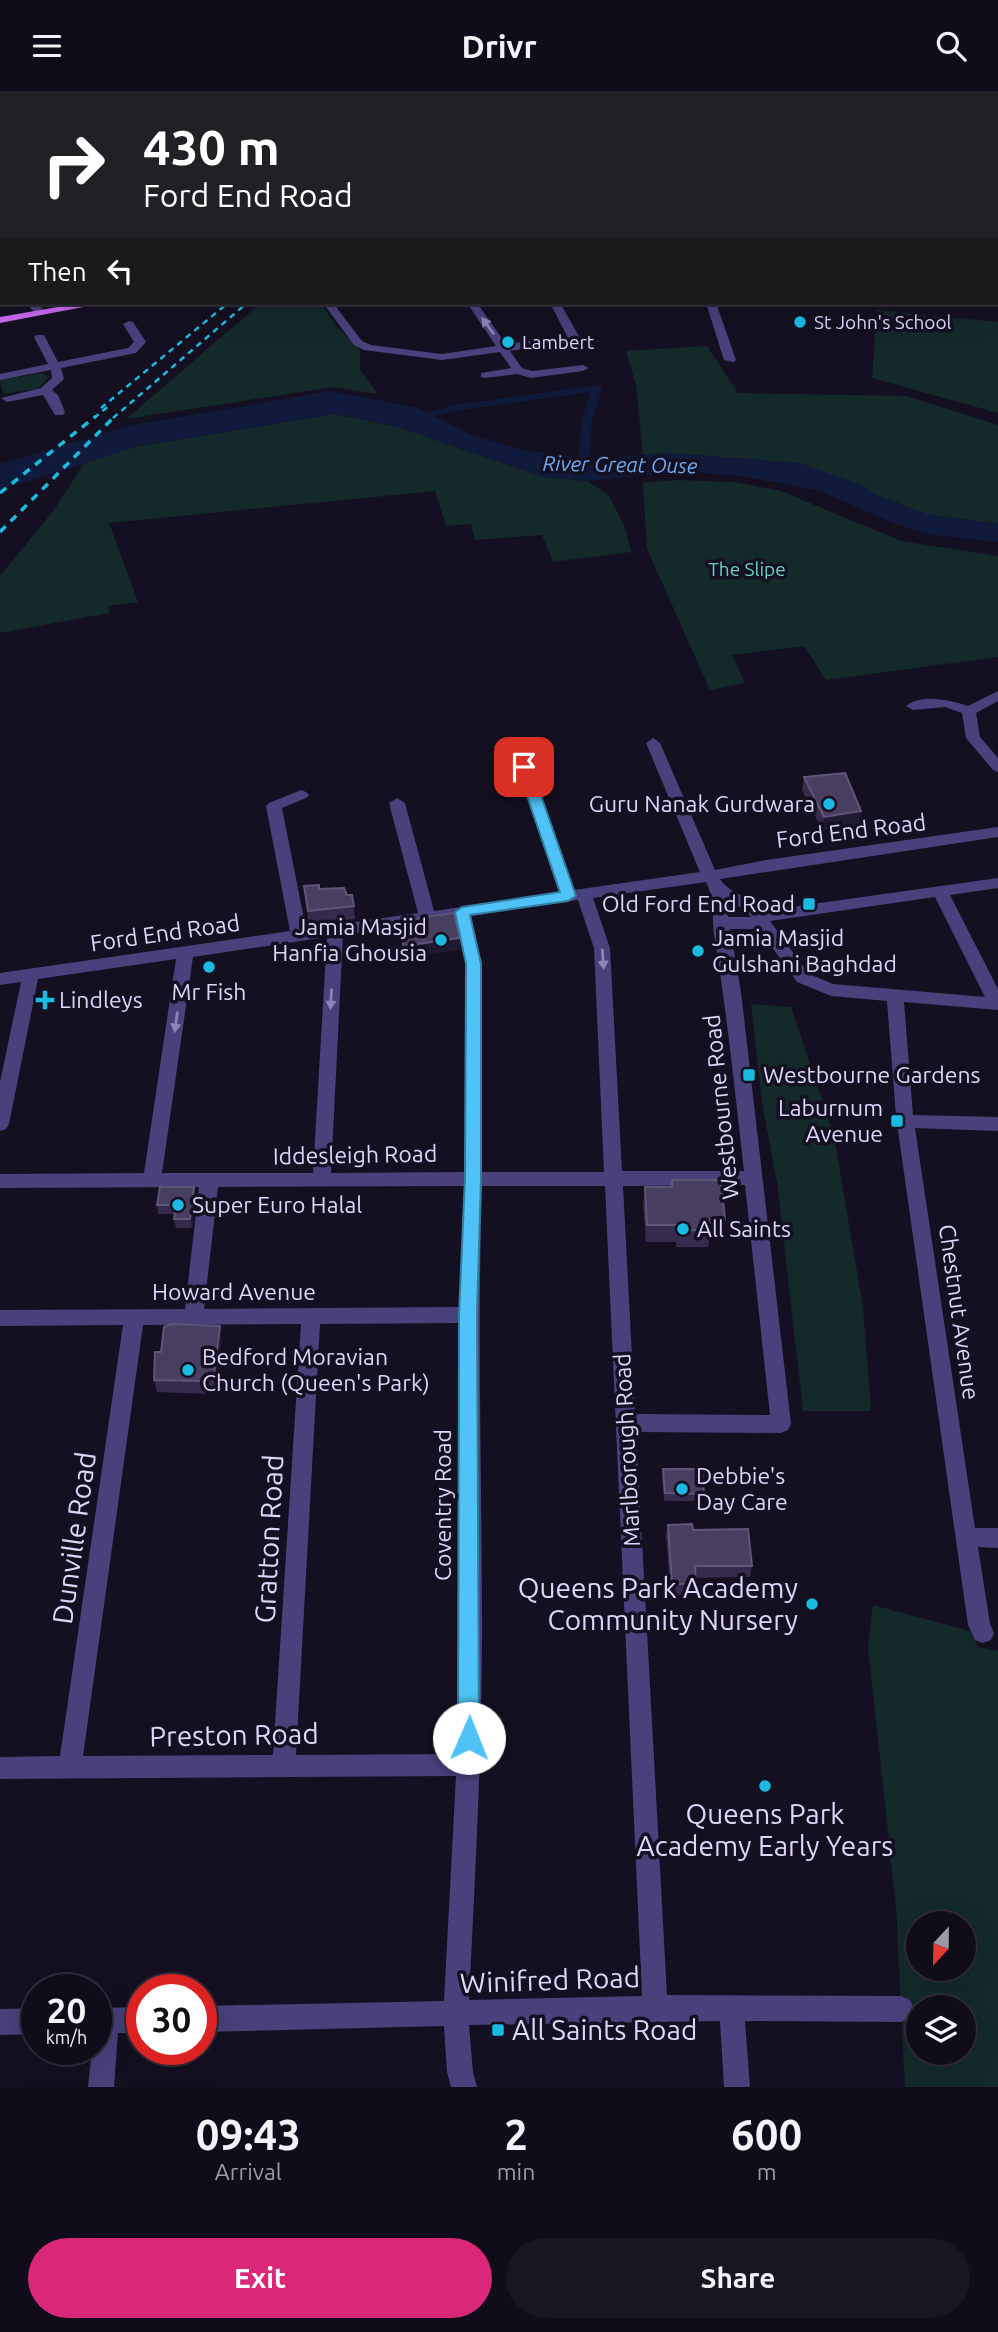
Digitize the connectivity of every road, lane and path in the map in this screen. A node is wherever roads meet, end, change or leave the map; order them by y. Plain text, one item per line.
1 (68, 305) edge
2 (330, 305) edge
3 (473, 305) edge
4 (556, 305) edge
5 (711, 305) edge
6 (36, 307) edge
7 (0, 320) edge
8 (128, 324) dead end
9 (40, 337) dead end
10 (505, 348) junction
11 (730, 360) dead end
12 (56, 367) junction
13 (583, 368) dead end
14 (518, 370) junction
15 (485, 375) dead end
16 (0, 377) edge
17 (45, 391) junction
18 (7, 398) dead end
19 (59, 412) dead end
20 (998, 695) edge
21 (913, 706) dead end
22 (969, 711) junction
23 (653, 743) dead end
24 (524, 767) dead end
25 (998, 767) edge
26 (301, 795) dead end
27 (397, 803) dead end
28 (998, 832) edge
29 (714, 883) junction
30 (998, 883) edge
31 (942, 893) junction
32 (576, 895) junction
33 (462, 912) junction
34 (427, 916) junction
35 (761, 920) junction
36 (722, 923) junction
37 (335, 931) junction
38 (299, 935) junction
39 (186, 954) junction
40 (32, 975) junction
41 (0, 979) edge
42 (895, 996) junction
43 (997, 1004) edge
44 (906, 1121) junction
45 (0, 1123) edge
46 (998, 1124) edge
47 (322, 1178) junction
48 (473, 1178) junction
49 (752, 1178) junction
50 (613, 1179) junction
51 (0, 1181) edge
52 (152, 1182) junction
53 (209, 1182) junction
54 (468, 1314) junction
55 (194, 1316) junction
56 (134, 1317) junction
57 (311, 1317) junction
58 (0, 1318) edge
59 (625, 1423) junction
60 (967, 1537) junction
61 (998, 1538) edge
62 (983, 1633) dead end
63 (284, 1764) junction
64 (468, 1765) junction
65 (71, 1767) junction
66 (0, 1768) edge
67 (655, 2008) junction
68 (901, 2009) dead end
69 (732, 2010) junction
70 (456, 2014) junction
71 (217, 2019) edge
72 (21, 2021) edge
73 (0, 2022) edge
74 (101, 2065) edge
75 (101, 2087) edge
76 (464, 2087) edge
77 (737, 2087) edge

1 - 6 main road
2 - 10 street
10 -> 3 street
4 - 10 street
5 - 11 street
6 - 7 main road
8 - 12 street
9 - 12 street
10 - 14 street
12 - 16 street
12 - 17 street
13 - 14 street
14 - 15 street
17 - 18 street
17 - 19 street
20 - 22 street
21 - 22 street
22 - 25 street
23 - 29 street
24 - 32 street, Marlborough Road
26 - 38 street
27 - 34 street
28 - 29 street, Ford End Road
29 - 32 street, Ford End Road
29 - 35 street
29 - 36 street
30 - 31 street
31 - 35 street
31 - 43 street
32 - 33 street, Ford End Road
32 -> 50 street, Marlborough Road
33 - 34 street, Ford End Road
33 - 48 street, Coventry Road
34 - 37 street, Ford End Road
35 - 36 street
35 - 42 street
36 - 49 street, Westbourne Road
37 - 38 street, Ford End Road
37 -> 47 street
38 - 39 street, Ford End Road
39 - 40 street, Ford End Road
39 -> 52 street
40 - 41 street, Ford End Road
40 - 45 street
42 - 43 street
42 - 44 street, Chestnut Avenue
44 - 46 street
44 - 60 street, Chestnut Avenue
47 - 48 street, Iddesleigh Road
47 - 53 street, Iddesleigh Road
48 - 50 street, Iddesleigh Road
48 - 54 street, Coventry Road
49 - 50 street, Iddesleigh Road
49 - 59 street, Westbourne Road
50 - 59 street, Marlborough Road
51 - 52 street, Iddesleigh Road
52 - 53 street, Iddesleigh Road
53 - 55 street
54 - 57 street, Howard Avenue
54 - 64 street, Coventry Road
55 - 56 street, Howard Avenue
55 - 57 street, Howard Avenue
56 - 58 street, Howard Avenue
56 - 65 street, Dunville Road
57 - 63 street, Gratton Road
59 - 67 street, Marlborough Road
60 - 61 street
60 - 62 street, Chestnut Avenue
63 - 64 street, Preston Road
63 - 65 street, Preston Road
64 - 70 street, Coventry Road
65 - 66 street, Preston Road
67 - 69 street, Winifred Road
67 - 70 street, Winifred Road
68 - 69 street, Winifred Road
69 - 77 street
70 - 71 street, Winifred Road
70 - 76 street
72 - 73 street
74 - 75 street

